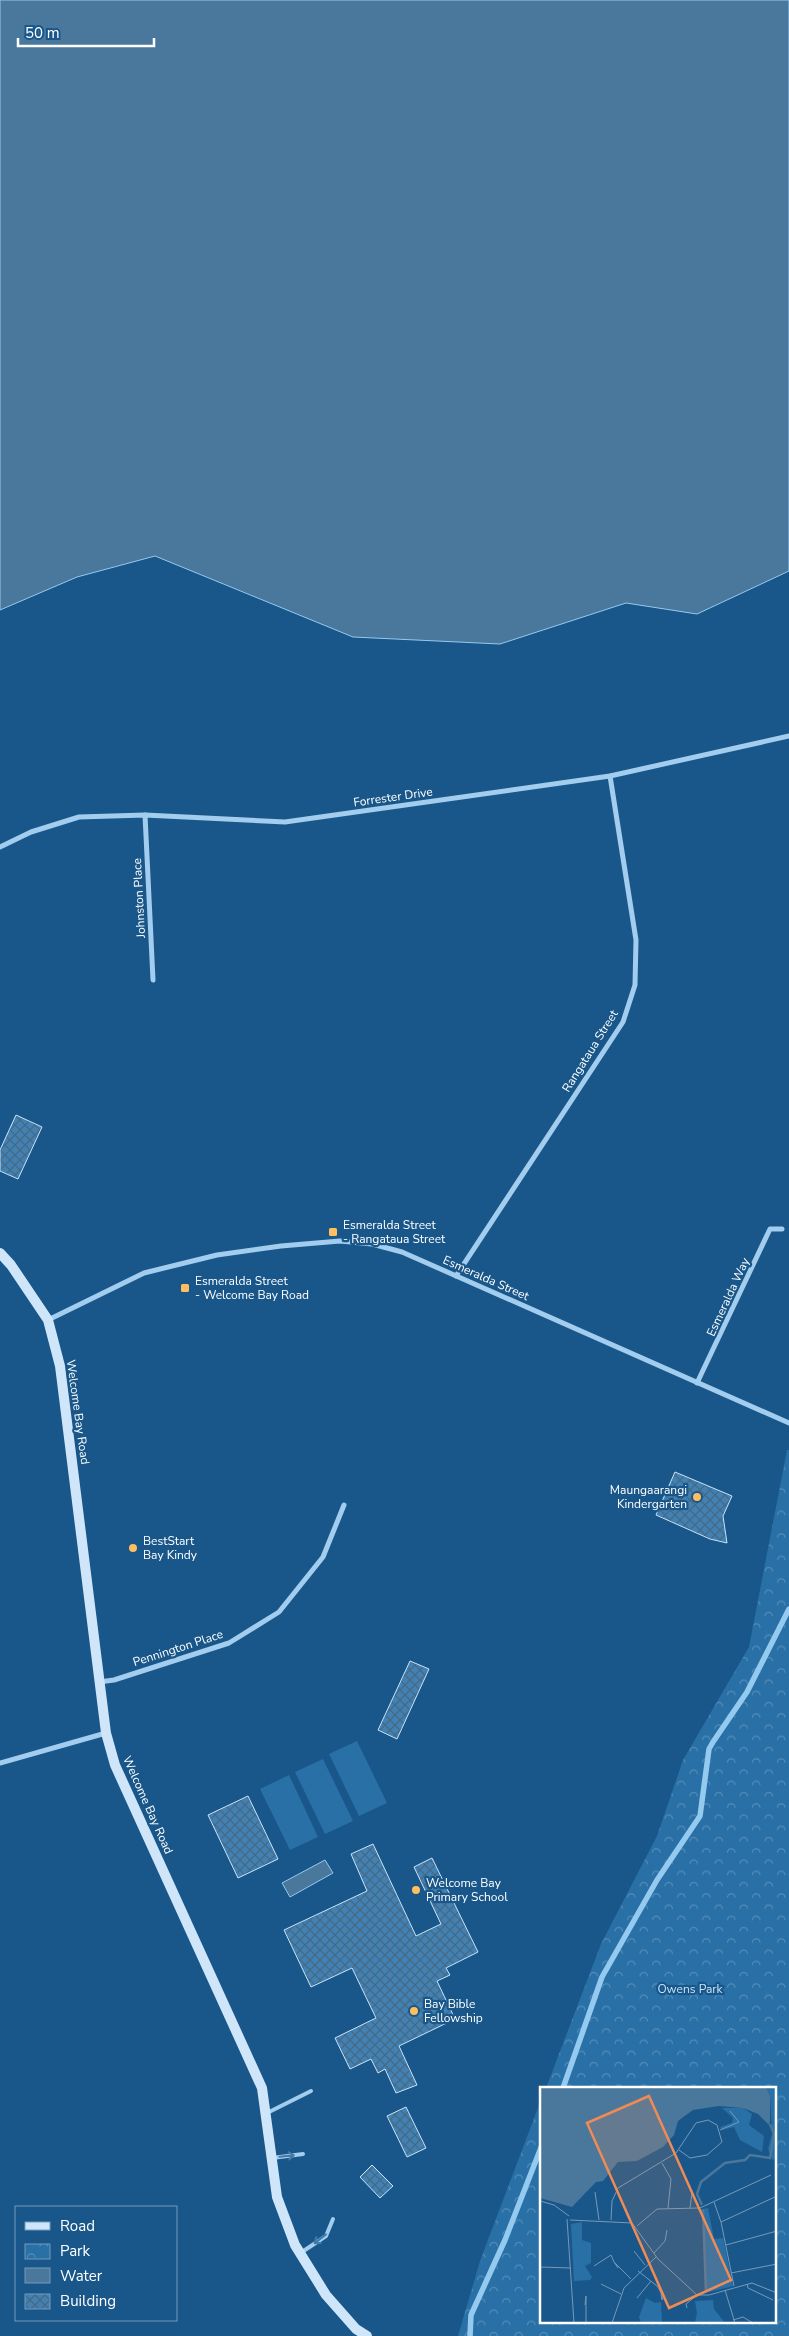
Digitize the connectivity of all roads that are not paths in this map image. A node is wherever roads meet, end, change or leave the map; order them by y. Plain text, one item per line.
1 (789, 736) edge
2 (610, 776) junction
3 (144, 815) junction
4 (0, 847) edge
5 (153, 980) dead end
6 (782, 1229) dead end
7 (0, 1253) edge
8 (456, 1276) junction
9 (48, 1320) junction
10 (697, 1383) junction
11 (789, 1423) edge
12 (344, 1505) dead end
13 (100, 1682) junction
14 (106, 1733) junction
15 (0, 1763) edge
16 (310, 2091) dead end
17 (265, 2113) junction
18 (304, 2154) dead end
19 (270, 2158) junction
20 (333, 2219) dead end
21 (299, 2253) junction
22 (353, 2332) edge
23 (367, 2336) edge

1 - 2 street, Forrester Drive
2 - 3 street, Forrester Drive
2 - 8 street, Rangataua Street
3 - 4 street, Forrester Drive
3 - 5 street, Johnston Place
6 - 10 street, Esmeralda Way
7 - 9 main road, Welcome Bay Road
8 - 9 street, Esmeralda Street
8 - 10 street, Esmeralda Street
9 - 13 main road, Welcome Bay Road
10 - 11 street, Esmeralda Street
12 - 13 street, Pennington Place
13 - 14 main road, Welcome Bay Road
14 - 15 street
14 - 17 main road, Welcome Bay Road
16 - 17 lane
17 - 19 main road, Welcome Bay Road
19 -> 18 lane
19 - 21 main road, Welcome Bay Road
20 -> 21 lane
21 - 22 main road, Welcome Bay Road
22 - 23 main road, Welcome Bay Road

